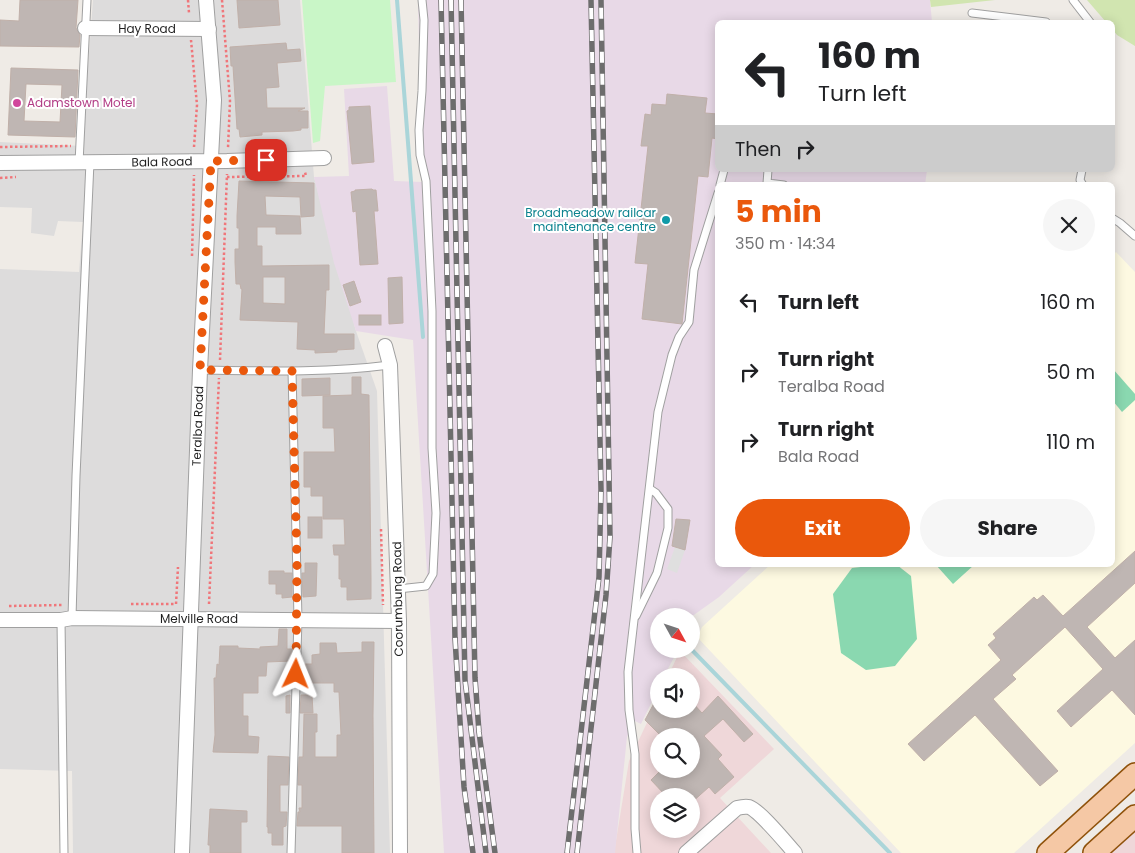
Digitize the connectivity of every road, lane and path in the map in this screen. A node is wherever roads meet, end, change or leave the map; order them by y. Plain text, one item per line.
1 (87, 0) edge
2 (188, 0) edge
3 (206, 0) edge
4 (222, 0) edge
5 (422, 0) edge
6 (1073, 0) edge
7 (189, 13) dead end
8 (972, 14) dead end
9 (1028, 20) edge
10 (1088, 20) edge
11 (85, 28) junction
12 (209, 29) junction
13 (191, 39) dead end
14 (80, 146) junction
15 (0, 147) edge
16 (194, 147) dead end
17 (228, 148) dead end
18 (324, 158) dead end
19 (305, 159) junction
20 (211, 161) junction
21 (0, 163) edge
22 (85, 163) junction
23 (227, 172) dead end
24 (186, 175) dead end
25 (16, 177) dead end
26 (227, 177) junction
27 (0, 178) edge
28 (715, 203) edge
29 (1115, 220) edge
30 (1135, 236) edge
31 (192, 258) dead end
32 (385, 346) dead end
33 (390, 365) junction
34 (200, 370) junction
35 (219, 370) junction
36 (292, 371) junction
37 (650, 489) junction
38 (178, 564) dead end
39 (398, 589) junction
40 (129, 604) dead end
41 (209, 604) dead end
42 (0, 613) edge
43 (68, 614) junction
44 (192, 618) junction
45 (298, 619) junction
46 (399, 621) junction
47 (634, 621) junction
48 (1135, 774) edge
49 (1135, 816) edge
50 (64, 853) edge
51 (182, 853) edge
52 (291, 853) edge
53 (400, 853) edge
54 (637, 853) edge
55 (686, 853) edge
56 (795, 853) edge
57 (1048, 853) edge
58 (1094, 853) edge

1 - 11 lane
2 - 7 path
3 - 12 street, Teralba Road
4 - 17 path
5 - 39 lane
6 - 10 lane
8 - 9 lane
11 - 12 street, Hay Road
11 - 14 lane
12 - 20 street, Teralba Road
13 - 16 path
14 - 15 path
14 - 22 lane
18 - 19 street, Bala Road
19 - 20 street, Bala Road
19 - 26 path
20 - 22 street, Bala Road
20 - 34 street, Teralba Road
21 - 22 street, Bala Road
22 - 43 lane
23 - 26 path
24 - 31 path
25 - 27 path
26 - 35 path
28 - 37 lane
29 - 30 lane
32 - 33 street, Coorumbung Road
33 - 36 lane
33 - 39 street, Coorumbung Road
34 - 35 lane
34 - 44 street, Teralba Road
35 - 36 lane
35 - 41 path
36 - 45 lane
37 - 47 lane
37 - 47 lane
38 - 40 path
39 - 46 street, Coorumbung Road
42 - 43 street, Melville Road
42 - 43 path
43 - 44 street, Melville Road
43 - 50 lane
44 - 45 street, Melville Road
44 - 51 street, Teralba Road
45 - 46 street, Melville Road
45 - 52 lane
46 - 53 street, Coorumbung Road
47 - 54 lane
48 - 57 main road
49 - 58 main road
55 - 56 street

